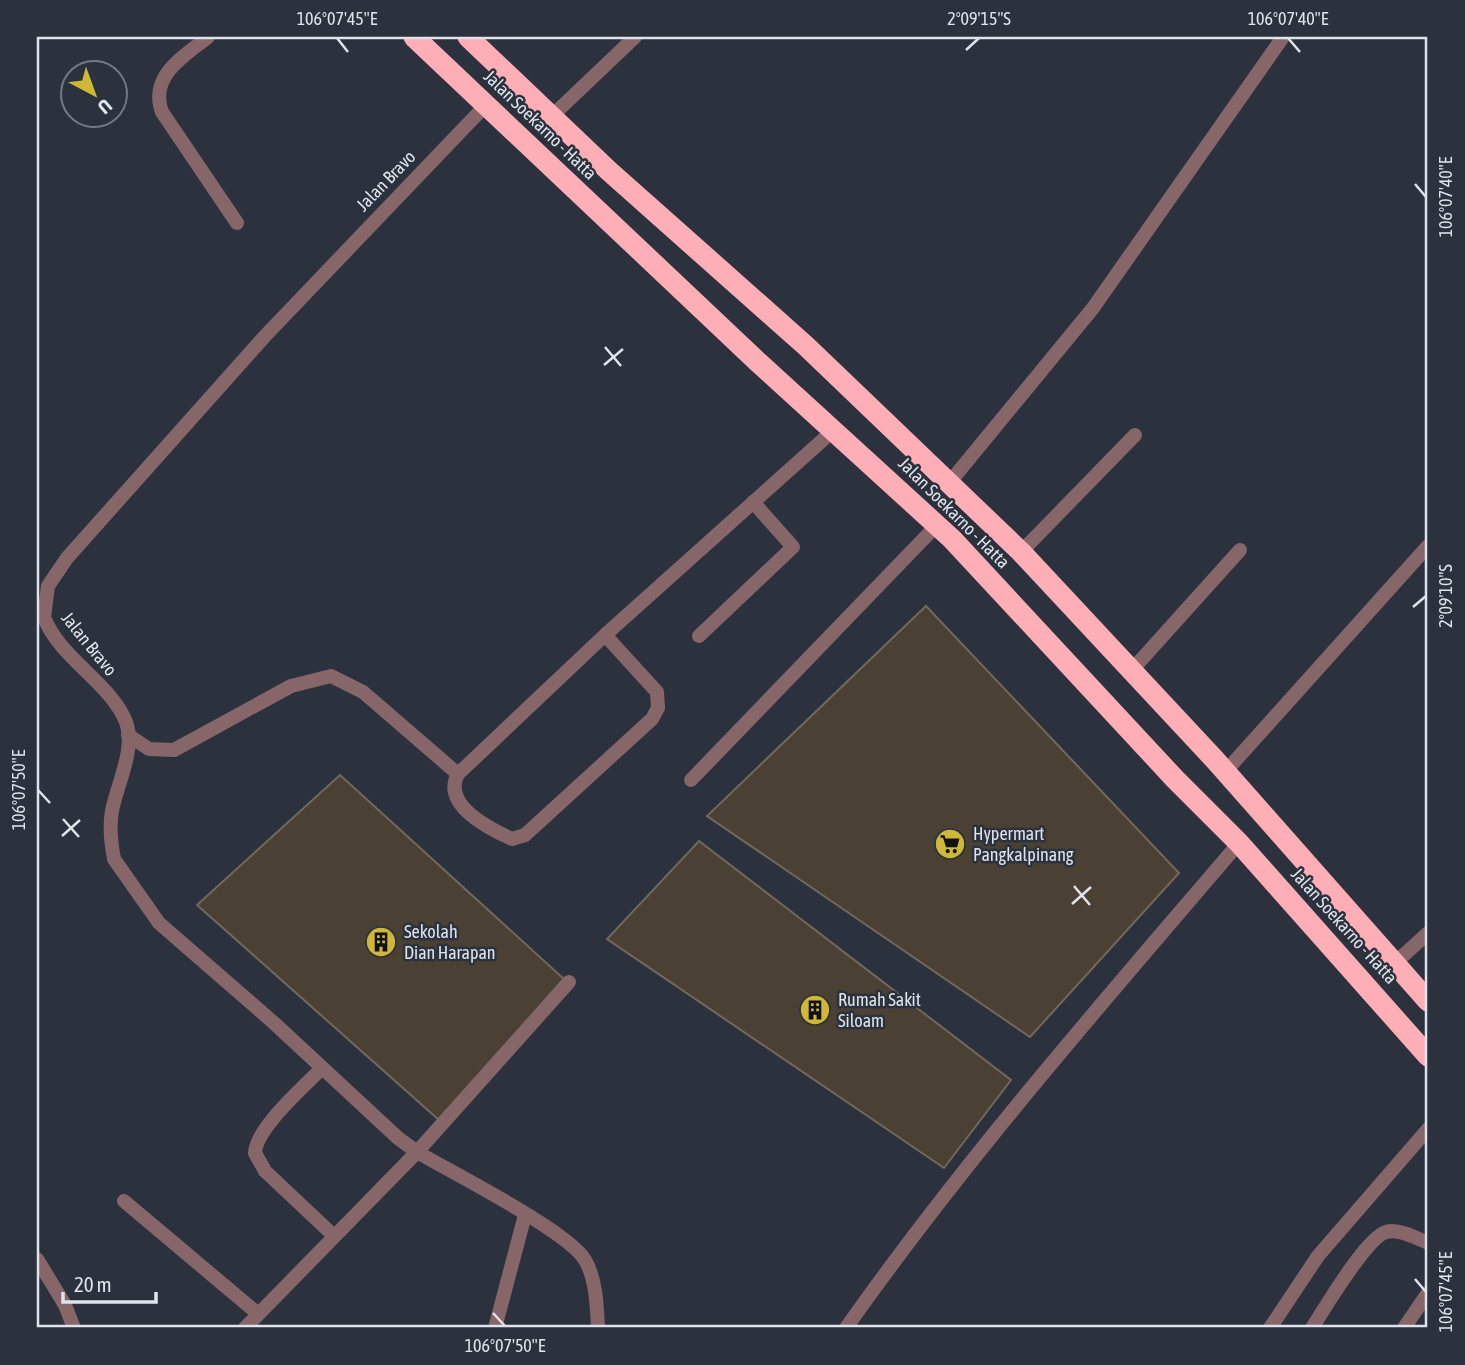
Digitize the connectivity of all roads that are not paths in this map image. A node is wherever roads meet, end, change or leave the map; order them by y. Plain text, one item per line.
1 (208, 37) edge
2 (414, 37) edge
3 (468, 37) edge
4 (635, 37) edge
5 (1283, 37) edge
6 (485, 106) junction
7 (552, 116) junction
8 (237, 223) dead end
9 (835, 429) junction
10 (1135, 435) dead end
11 (950, 482) junction
12 (753, 502) junction
13 (937, 525) junction
14 (1428, 546) edge
15 (1240, 550) dead end
16 (1021, 552) junction
17 (605, 635) junction
18 (699, 636) dead end
19 (1132, 670) junction
20 (128, 734) junction
21 (1225, 772) junction
22 (458, 774) junction
23 (691, 780) dead end
24 (1239, 843) junction
25 (1428, 933) edge
26 (1395, 963) junction
27 (569, 982) dead end
28 (1428, 1000) edge
29 (1428, 1056) edge
30 (321, 1069) junction
31 (1428, 1129) edge
32 (417, 1153) junction
33 (124, 1201) dead end
34 (525, 1215) junction
35 (333, 1235) junction
36 (1428, 1243) edge
37 (37, 1259) edge
38 (1428, 1293) edge
39 (257, 1313) junction
40 (74, 1328) edge
41 (245, 1328) edge
42 (495, 1328) edge
43 (598, 1328) edge
44 (846, 1328) edge
45 (1270, 1328) edge
46 (1312, 1328) edge
47 (1404, 1328) edge

1 - 8 street
2 - 6 highway, Jalan Soekarno - Hatta
3 - 7 highway, Jalan Soekarno - Hatta
4 - 7 street
5 - 11 street
6 - 9 highway, Jalan Soekarno - Hatta
6 - 20 street, Jalan Bravo
7 - 11 highway, Jalan Soekarno - Hatta
9 - 12 street
9 - 13 highway, Jalan Soekarno - Hatta
10 - 16 street
11 - 16 highway, Jalan Soekarno - Hatta
12 - 17 street
12 - 18 street
13 - 23 street
13 - 24 highway, Jalan Soekarno - Hatta
14 - 21 street
15 - 19 street
16 - 19 highway, Jalan Soekarno - Hatta
17 - 22 street
17 - 22 street
19 - 21 highway, Jalan Soekarno - Hatta
20 - 22 street
20 - 30 street
21 - 26 highway, Jalan Soekarno - Hatta
24 - 29 highway, Jalan Soekarno - Hatta
24 - 44 street
25 - 26 street
26 - 28 highway, Jalan Soekarno - Hatta
27 - 32 street
30 - 32 street
30 - 35 street
31 - 45 street
32 - 34 street
32 - 35 street
33 - 39 street
34 - 42 street
34 - 43 street
35 - 39 street
36 - 46 street
37 - 40 street
38 - 47 street
39 - 41 street

